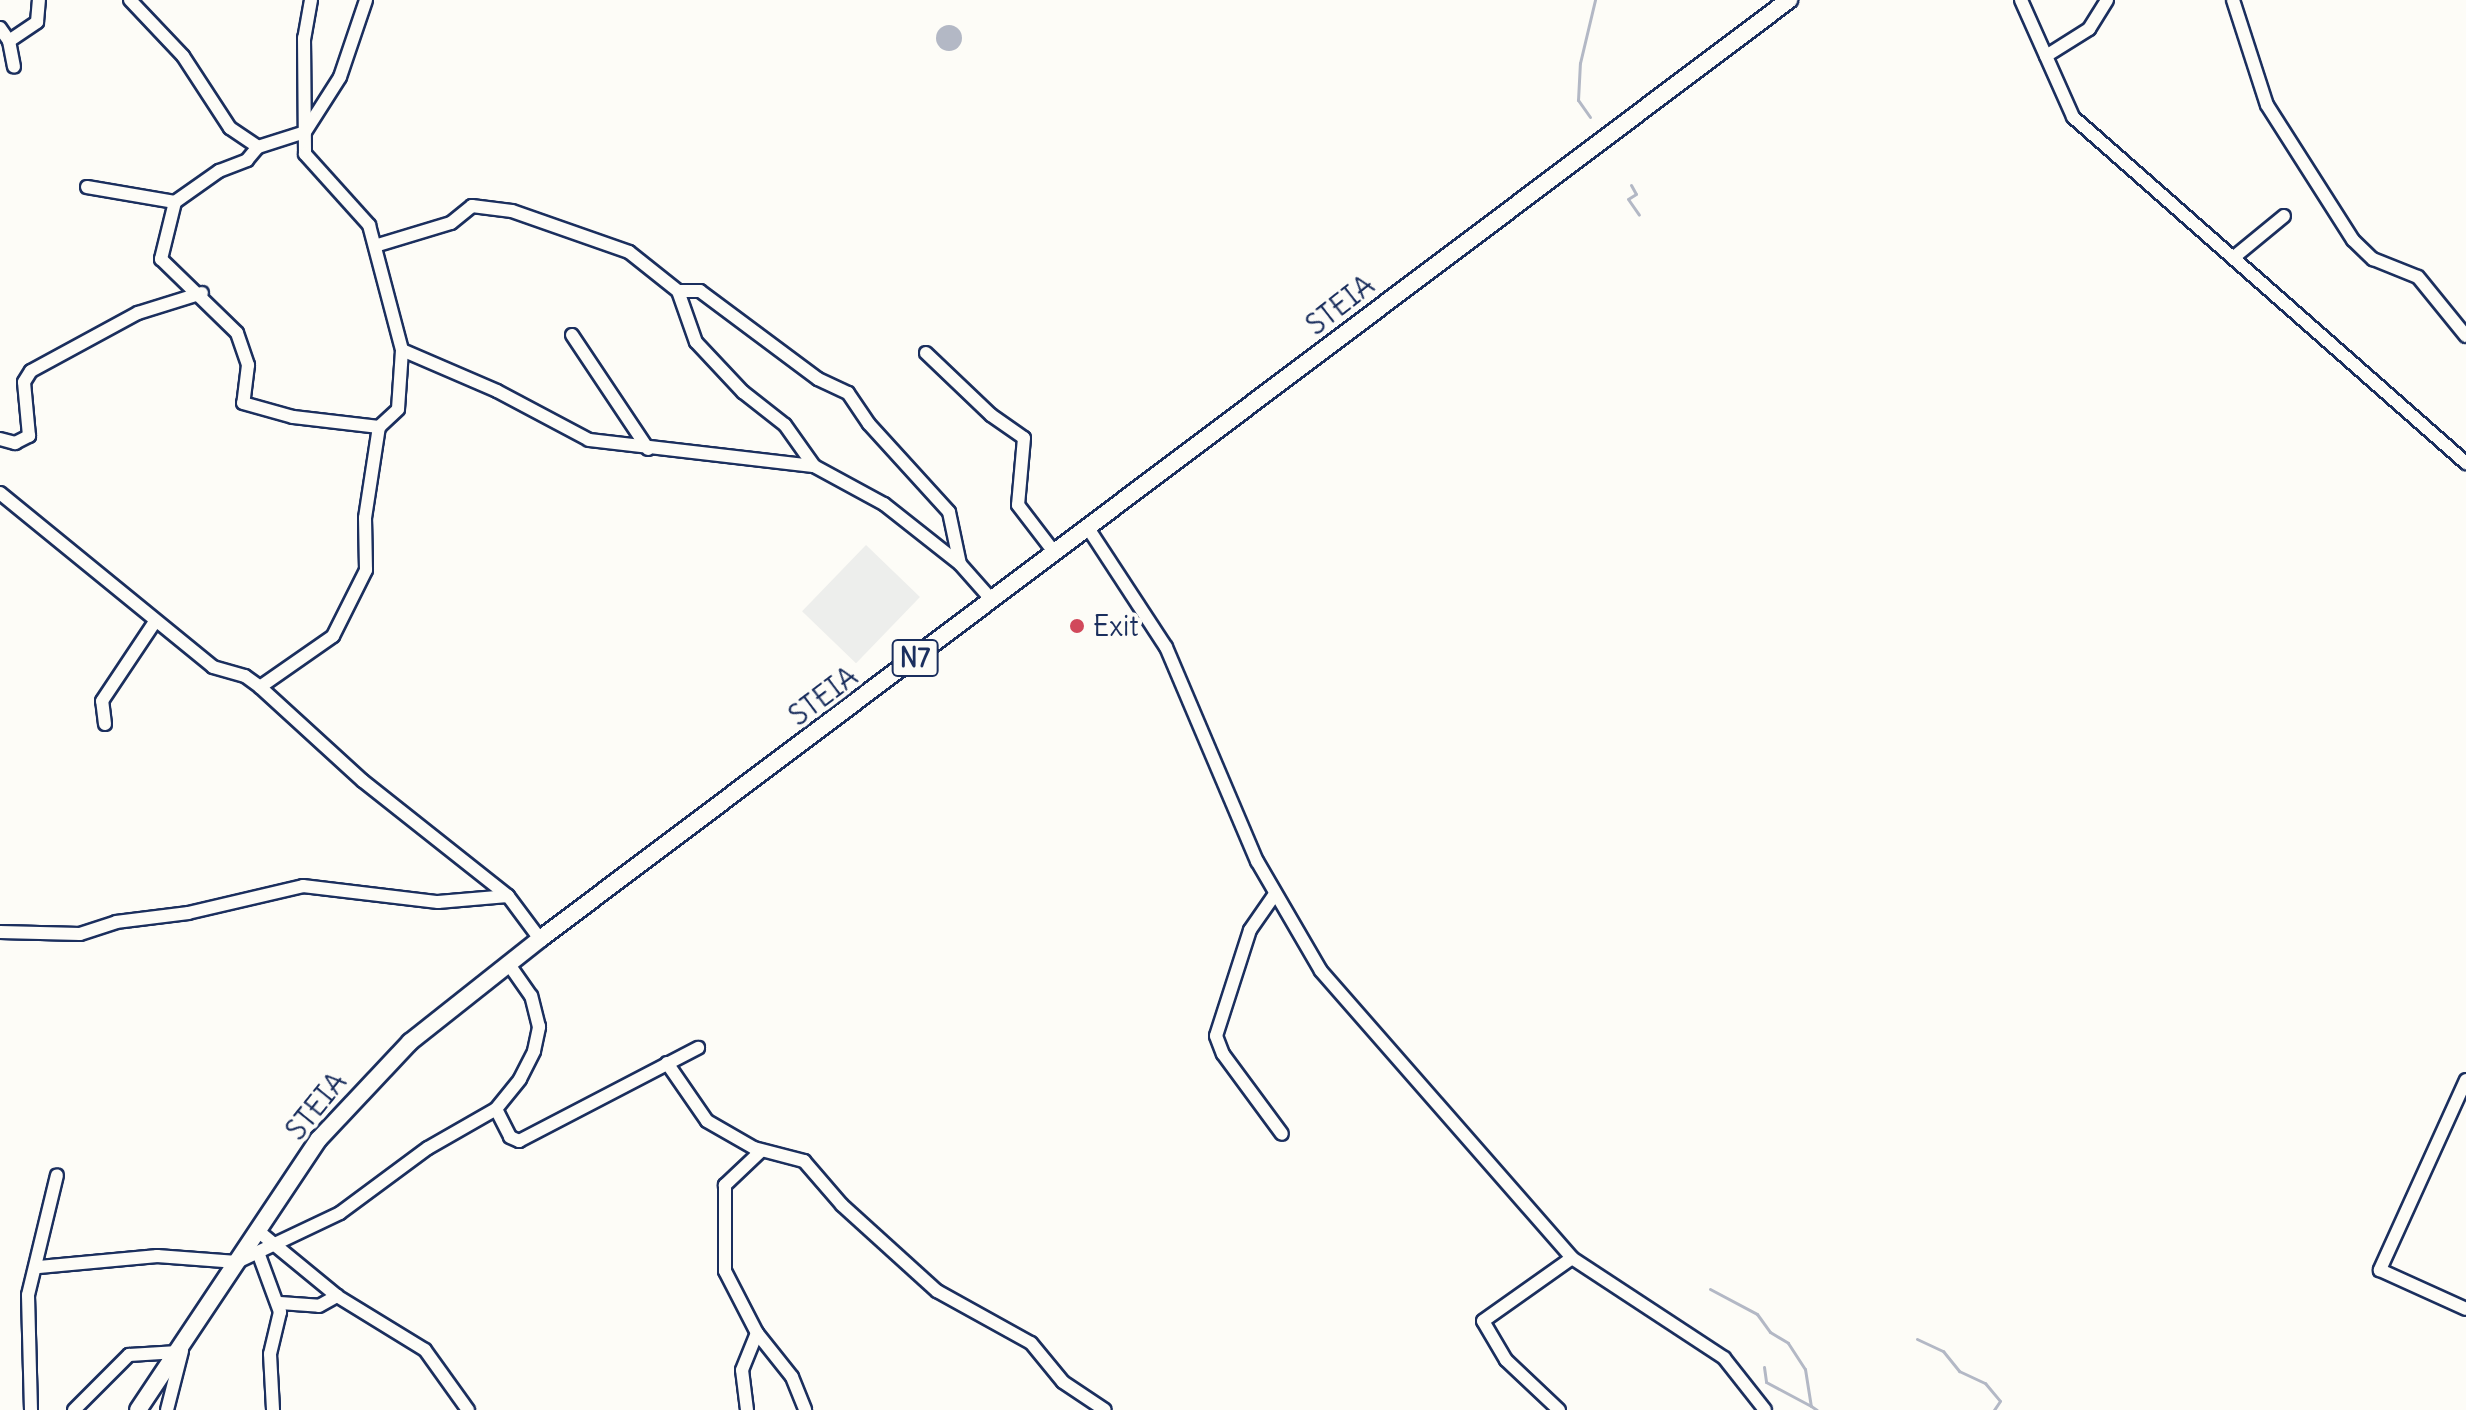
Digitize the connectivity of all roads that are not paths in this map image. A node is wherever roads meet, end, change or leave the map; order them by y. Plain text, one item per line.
1 (39, 0) edge
2 (130, 0) edge
3 (311, 0) edge
4 (366, 0) edge
5 (1789, 0) edge
6 (2021, 0) edge
7 (2107, 0) edge
8 (2233, 0) edge
9 (0, 28) edge
10 (9, 41) junction
11 (2046, 56) junction
12 (14, 67) dead end
13 (305, 132) junction
14 (258, 147) junction
15 (87, 187) dead end
16 (175, 202) junction
17 (2284, 216) dead end
18 (378, 245) junction
19 (2233, 258) junction
20 (678, 291) junction
21 (202, 293) junction
22 (572, 335) dead end
23 (2466, 336) edge
24 (402, 350) junction
25 (926, 353) dead end
26 (379, 427) junction
27 (0, 439) edge
28 (648, 449) junction
29 (2466, 463) edge
30 (814, 466) junction
31 (0, 493) edge
32 (1088, 528) junction
33 (1054, 552) junction
34 (960, 564) junction
35 (992, 600) junction
36 (154, 623) junction
37 (260, 687) junction
38 (105, 724) dead end
39 (1275, 894) junction
40 (508, 896) junction
41 (0, 932) edge
42 (540, 939) junction
43 (509, 964) junction
44 (698, 1048) dead end
45 (667, 1063) junction
46 (2466, 1080) edge
47 (496, 1109) junction
48 (1282, 1134) dead end
49 (761, 1151) junction
50 (57, 1175) dead end
51 (258, 1231) junction
52 (279, 1246) junction
53 (259, 1255) junction
54 (1572, 1258) junction
55 (237, 1262) junction
56 (39, 1267) junction
57 (337, 1296) junction
58 (280, 1303) junction
59 (2466, 1309) edge
60 (757, 1333) junction
61 (181, 1347) junction
62 (31, 1410) edge
63 (74, 1410) edge
64 (138, 1410) edge
65 (167, 1410) edge
66 (273, 1410) edge
67 (468, 1410) edge
68 (747, 1410) edge
69 (805, 1410) edge
70 (1105, 1410) edge
71 (1559, 1410) edge
72 (1765, 1410) edge

1 - 10 street
2 - 14 street
3 - 13 street
4 - 13 street
5 - 32 main road, STEIA / N7
6 - 11 street
7 - 11 street
8 - 23 street
9 - 10 street
10 - 12 street
11 - 19 street
13 - 14 street
13 - 18 street
14 - 16 street
15 - 16 street
16 - 21 street
17 - 19 street
18 - 20 street
18 - 24 street
19 - 29 street
20 - 30 street
20 - 34 street
21 - 26 street
21 - 27 street
22 - 28 street
24 - 26 street
24 - 28 street
25 - 33 street
26 - 37 street
28 - 30 street
30 - 34 street
31 - 36 street
32 - 33 main road, STEIA / N7
32 - 39 street
33 - 35 main road, STEIA / N7
34 - 35 street
35 - 42 main road, STEIA / N7
36 - 37 street
36 - 38 street
37 - 40 street
39 - 48 street
39 - 54 street
40 - 41 street
40 - 42 street
42 - 43 main road, STEIA / N7
43 - 47 street
43 - 51 main road, STEIA / N7
44 - 45 street
45 - 47 street
45 - 49 street
46 - 59 street
47 - 52 street
49 - 60 street
49 - 70 street
50 - 56 street
51 - 52 street
51 - 55 main road, STEIA / N7
52 - 53 street
52 - 57 street
53 - 55 street
53 - 58 street
54 - 71 street
54 - 72 street
55 - 56 street
55 - 61 main road, STEIA / N7
56 - 62 street
57 - 58 street
57 - 67 street
58 - 66 street
60 - 68 street
60 - 69 street
61 - 63 street
61 - 64 main road, STEIA / N7
61 - 65 street

